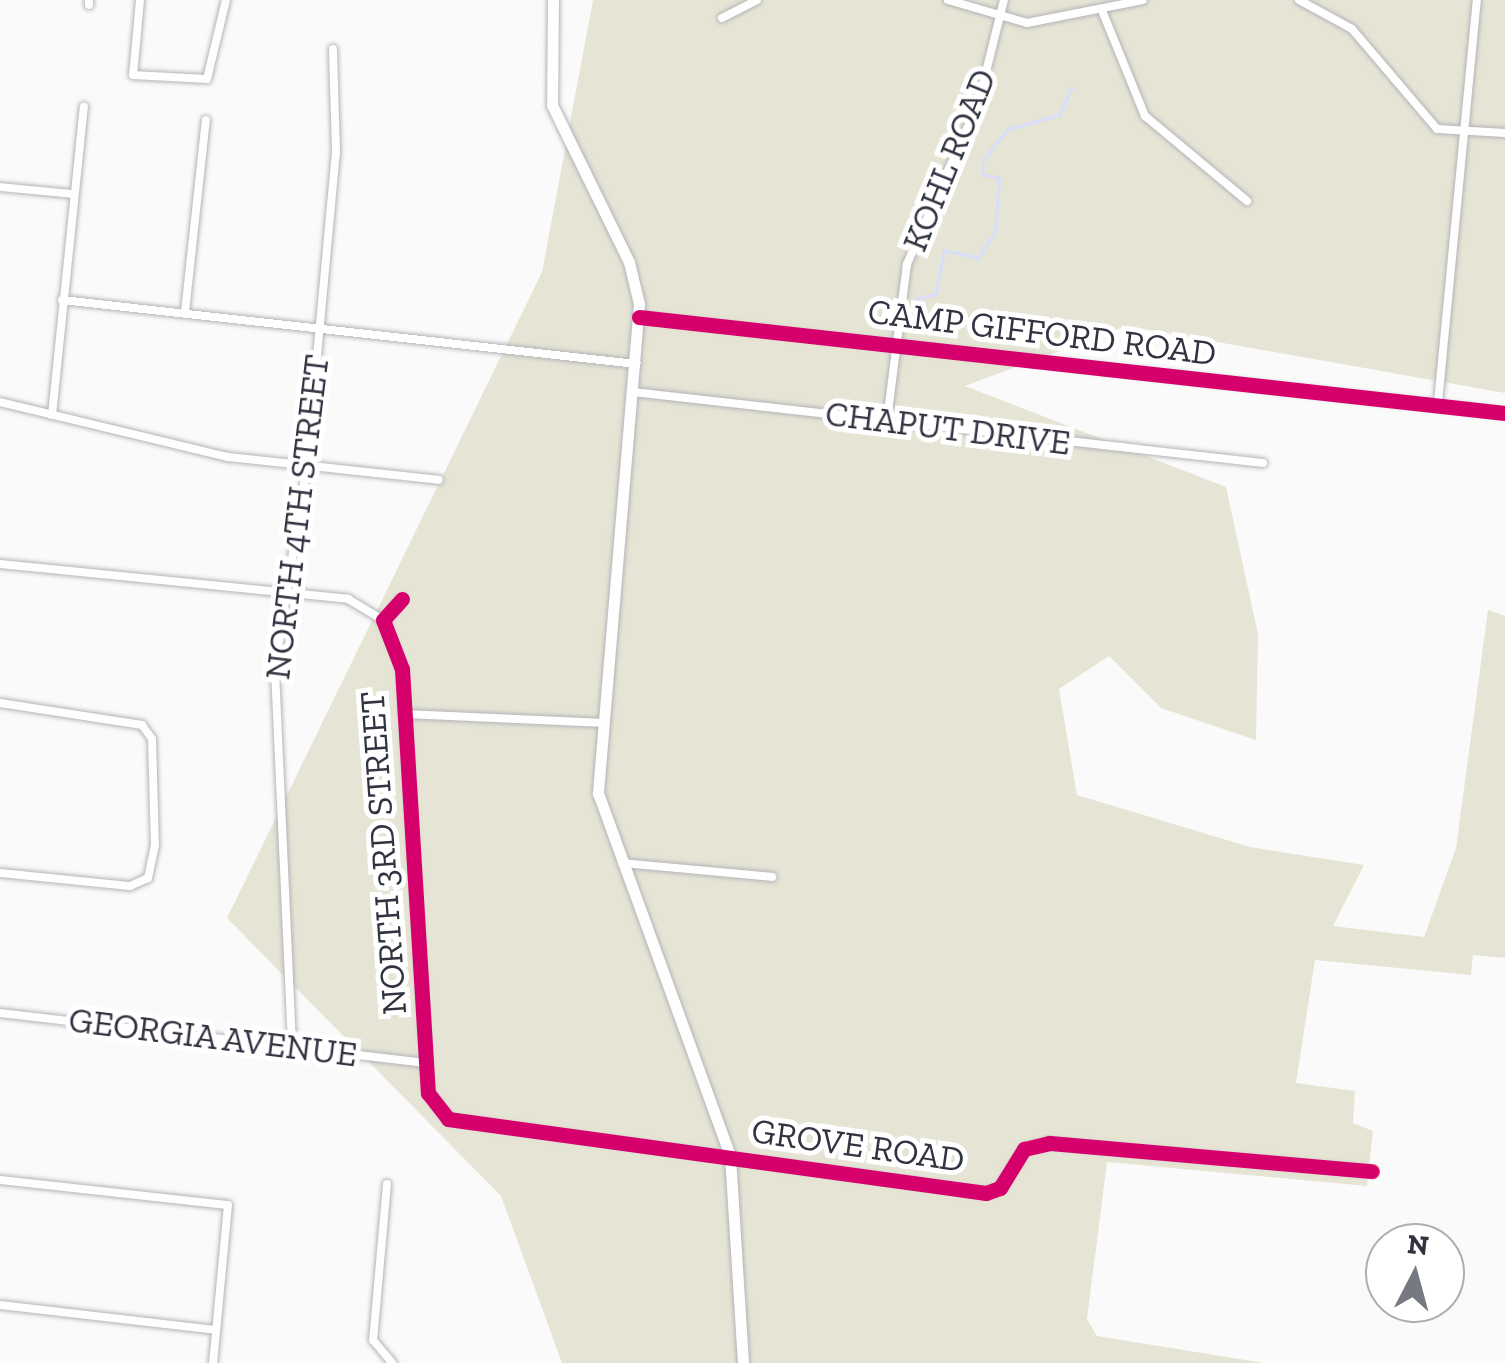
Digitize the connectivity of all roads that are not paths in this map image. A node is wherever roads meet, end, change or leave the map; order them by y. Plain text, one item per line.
1 (140, 0) edge
2 (226, 0) edge
3 (554, 0) edge
4 (757, 0) edge
5 (948, 0) edge
6 (1004, 0) edge
7 (1143, 0) edge
8 (1299, 0) edge
9 (1477, 0) edge
10 (1103, 13) junction
11 (722, 18) dead end
12 (1000, 20) junction
13 (333, 49) dead end
14 (84, 107) dead end
15 (206, 120) dead end
16 (1505, 133) edge
17 (1464, 137) junction
18 (0, 186) edge
19 (73, 194) junction
20 (1246, 201) dead end
21 (62, 300) junction
22 (186, 312) junction
23 (639, 318) junction
24 (319, 327) junction
25 (896, 342) junction
26 (636, 364) junction
27 (633, 392) junction
28 (0, 402) edge
29 (1438, 403) junction
30 (1505, 413) edge
31 (52, 415) junction
32 (887, 420) junction
33 (946, 429) junction
34 (944, 442) dead end
35 (1263, 463) dead end
36 (308, 464) junction
37 (439, 480) dead end
38 (0, 564) edge
39 (288, 592) junction
40 (402, 599) dead end
41 (384, 620) junction
42 (0, 703) edge
43 (404, 714) junction
44 (600, 723) junction
45 (622, 863) junction
46 (0, 873) edge
47 (772, 877) dead end
48 (0, 1013) edge
49 (292, 1044) junction
50 (426, 1063) junction
51 (435, 1112) joint
52 (730, 1156) junction
53 (1372, 1171) dead end
54 (0, 1180) edge
55 (387, 1184) dead end
56 (0, 1305) edge
57 (216, 1330) junction
58 (213, 1363) edge
59 (392, 1363) edge
60 (743, 1363) edge

1 - 2 street
3 - 23 main road
4 - 11 street
5 - 12 street
6 - 12 street, KOHL ROAD
7 - 10 street
8 - 17 street
9 - 17 street
10 - 12 street
10 - 20 street
12 - 25 street, KOHL ROAD
13 - 24 street, NORTH 4TH STREET
14 - 19 street
15 - 22 street
16 - 17 street
17 - 29 street
18 - 19 street
19 - 21 street
21 - 22 street
21 - 31 street
22 - 24 street
23 - 25 street, CAMP GIFFORD ROAD
23 - 26 main road
24 - 26 street
24 - 36 street, NORTH 4TH STREET
25 - 29 street, CAMP GIFFORD ROAD
25 - 32 street, KOHL ROAD
26 - 27 main road
27 - 32 street, CHAPUT DRIVE
27 - 44 main road
28 - 31 street
29 - 30 street, CAMP GIFFORD ROAD
31 - 36 street
32 - 33 street, CHAPUT DRIVE
33 - 34 street
33 - 35 street, CHAPUT DRIVE
36 - 37 street
36 - 39 street, NORTH 4TH STREET
38 - 39 street
39 - 41 street
39 - 49 street, NORTH 4TH STREET
40 - 41 street
41 - 43 street, NORTH 3RD STREET
42 - 46 street
43 - 44 street
43 - 50 street, NORTH 3RD STREET
44 - 45 main road
45 - 47 street
45 - 52 main road
48 - 49 street, GEORGIA AVENUE
49 - 50 street, GEORGIA AVENUE
50 - 51 street, NORTH 3RD STREET
51 - 52 street, GROVE ROAD
52 - 53 street, GROVE ROAD
52 - 60 main road
54 - 57 street
55 - 59 street
56 - 57 street
57 - 58 street

